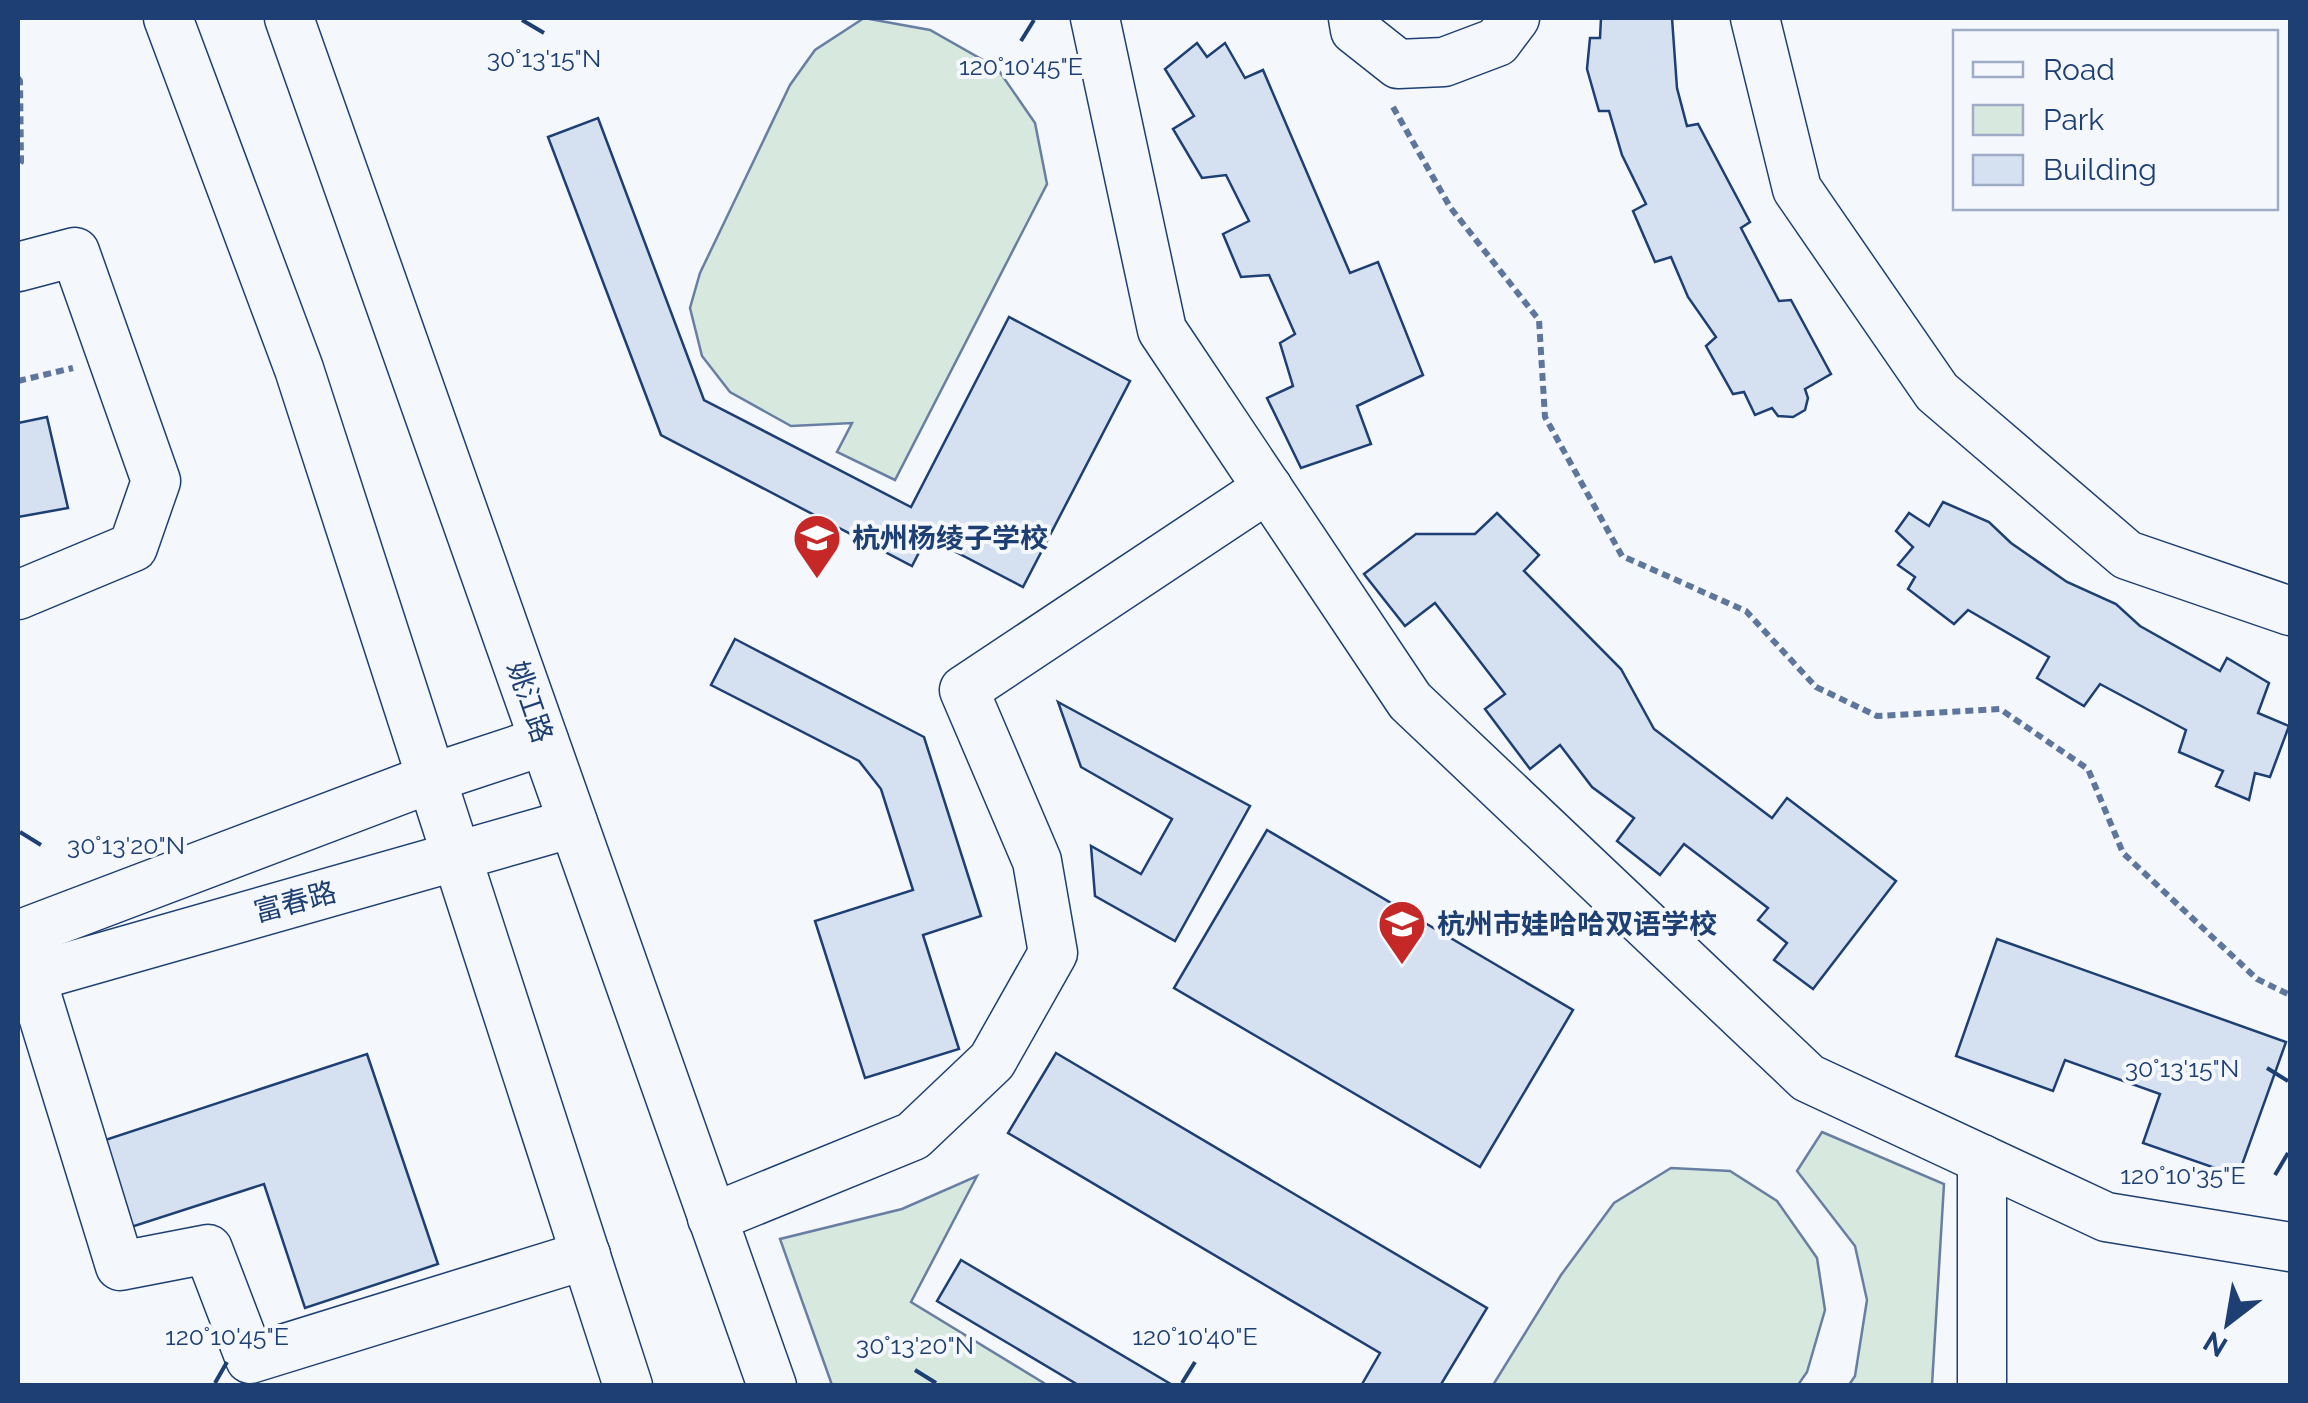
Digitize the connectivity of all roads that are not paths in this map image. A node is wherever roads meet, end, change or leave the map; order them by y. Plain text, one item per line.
1 (168, 18) edge
2 (300, 18) edge
3 (1095, 18) edge
4 (1353, 18) edge
5 (1515, 18) edge
6 (1755, 18) edge
7 (18, 266) edge
8 (1268, 488) junction
9 (18, 595) edge
10 (2290, 611) edge
11 (544, 741) junction
12 (432, 778) junction
13 (573, 822) junction
14 (457, 857) junction
15 (22, 964) edge
16 (1982, 1159) junction
17 (712, 1218) junction
18 (2290, 1248) edge
19 (586, 1255) junction
20 (628, 1386) edge
21 (772, 1386) edge
22 (1982, 1386) edge

1 - 12 street
2 - 11 street, 姚江路
3 - 8 street
4 - 5 street
6 - 10 street
7 - 9 street
8 - 16 street
8 - 17 street
11 - 12 street
11 - 13 street, 姚江路
12 - 14 street
12 - 15 street
13 - 14 street, 富春路
13 - 17 street, 姚江路
14 - 15 street, 富春路
14 - 19 street
15 - 19 street
16 - 18 street
16 - 22 street
17 - 21 street, 姚江路
19 - 20 street

